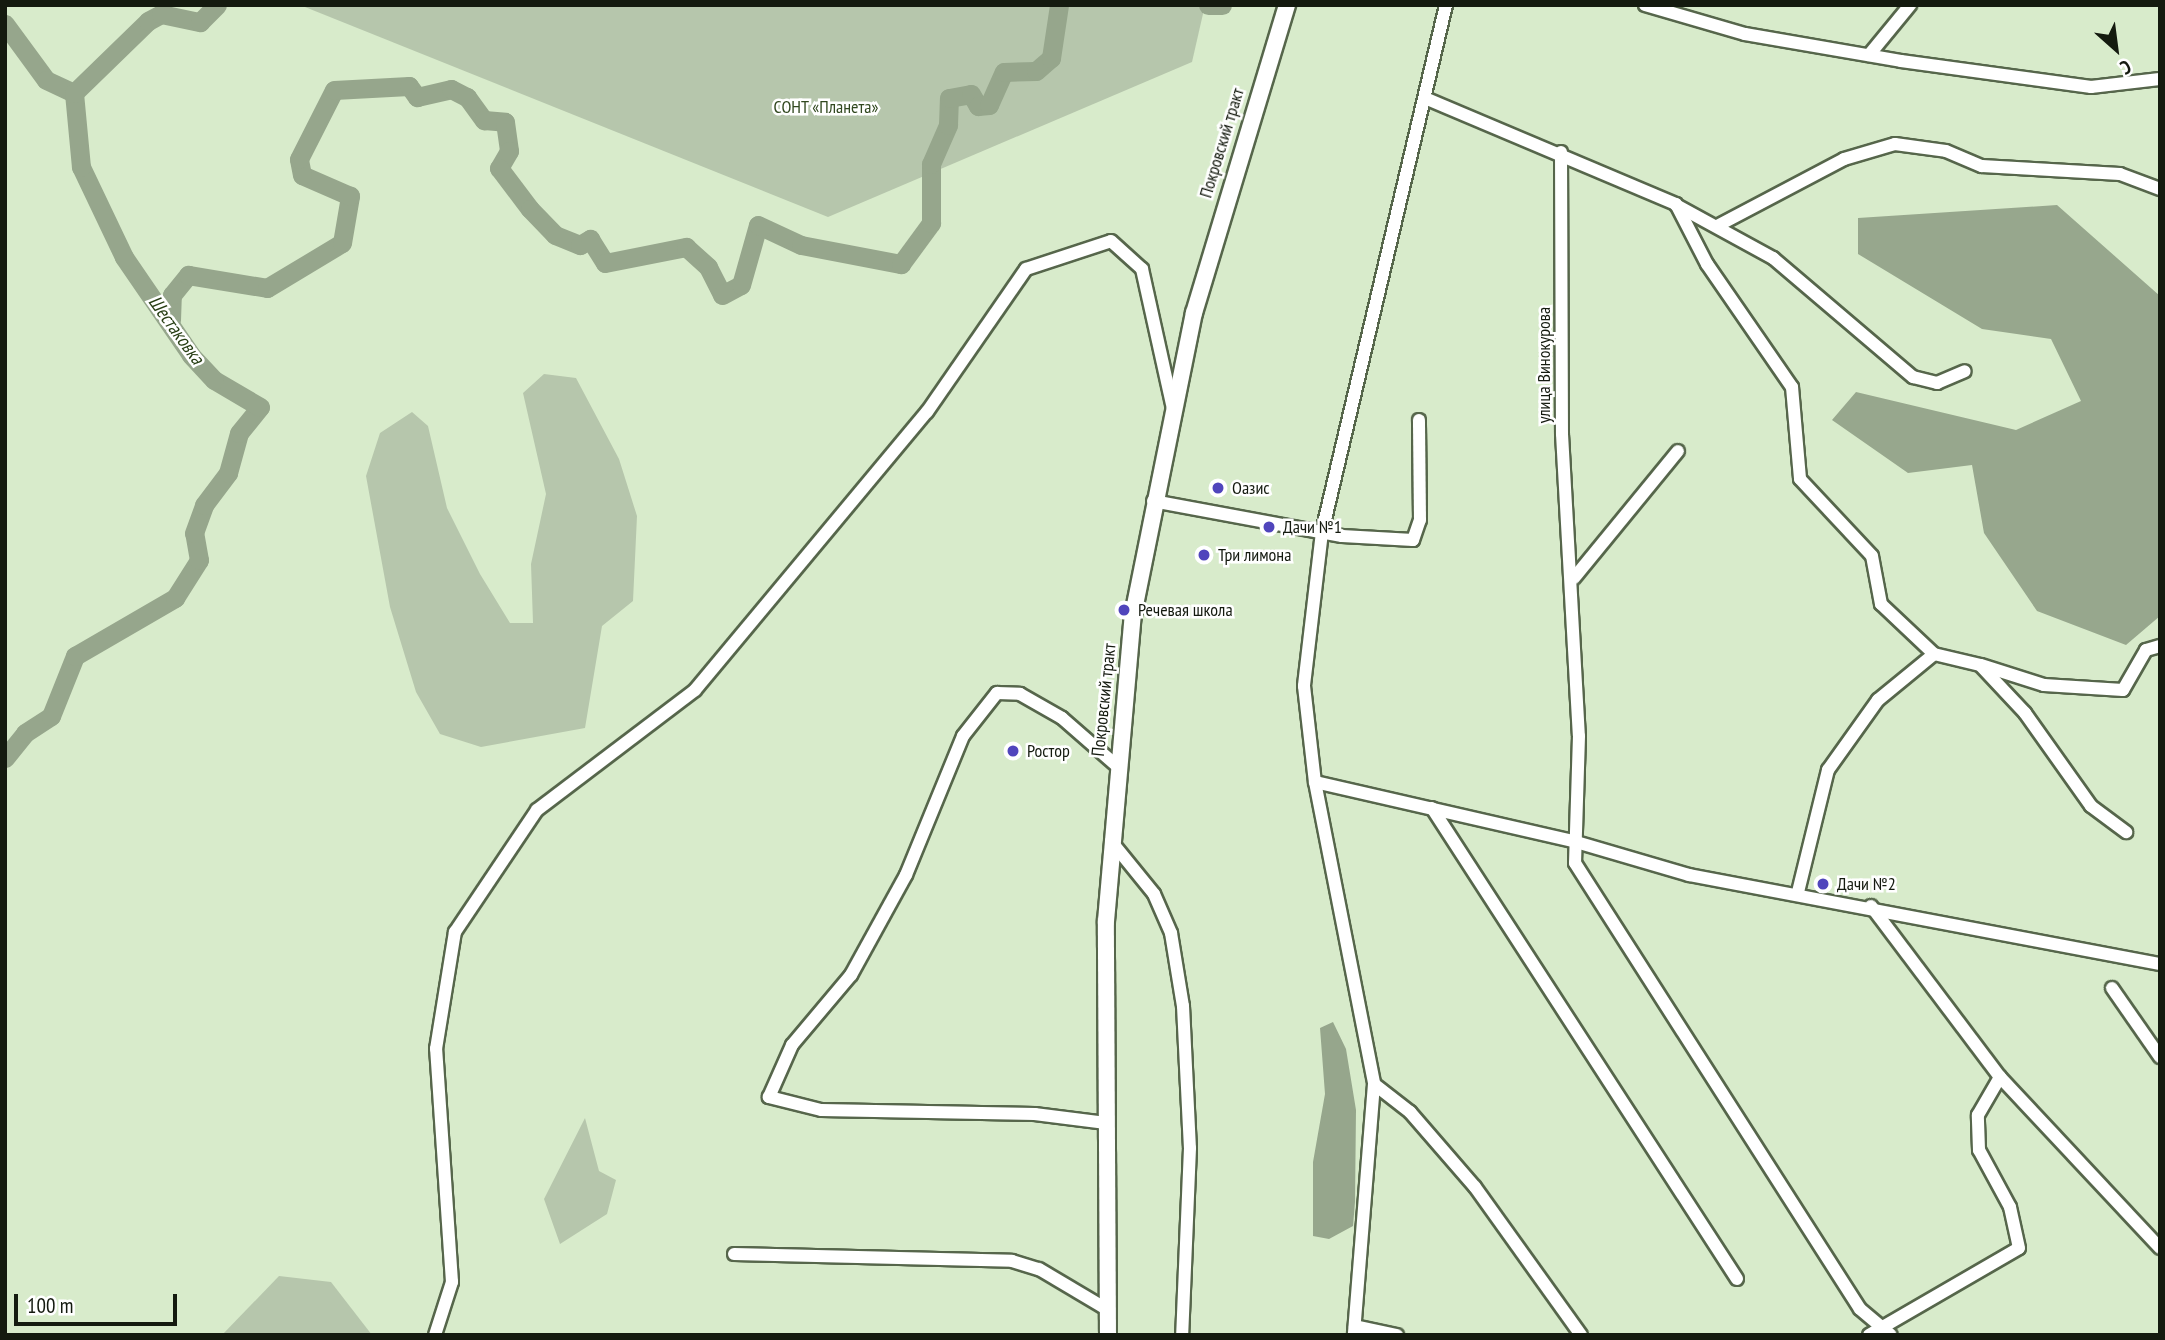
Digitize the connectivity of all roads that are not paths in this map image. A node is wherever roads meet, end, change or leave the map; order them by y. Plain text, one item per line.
1 (1287, 5) edge
2 (1446, 5) edge
3 (1644, 5) edge
4 (1910, 5) edge
5 (1869, 55) junction
6 (2160, 79) edge
7 (1425, 98) junction
8 (1560, 152) junction
9 (2160, 189) edge
10 (1676, 204) junction
11 (1719, 225) junction
12 (1965, 371) dead end
13 (1173, 410) junction
14 (1419, 420) dead end
15 (1678, 451) dead end
16 (1153, 501) junction
17 (1322, 532) junction
18 (1574, 578) junction
19 (2160, 646) edge
20 (1934, 654) junction
21 (1980, 665) junction
22 (1116, 766) junction
23 (1315, 782) junction
24 (1433, 808) junction
25 (2126, 832) dead end
26 (1111, 841) junction
27 (1576, 842) junction
28 (1798, 892) junction
29 (1871, 906) junction
30 (2160, 964) edge
31 (2112, 988) dead end
32 (2160, 1056) edge
33 (2000, 1077) junction
34 (1374, 1084) junction
35 (1106, 1123) junction
36 (2160, 1248) edge
37 (734, 1254) dead end
38 (1737, 1279) dead end
39 (1108, 1310) junction
40 (1355, 1330) edge
41 (1880, 1333) edge
42 (435, 1335) edge
43 (1108, 1335) edge
44 (1182, 1335) edge
45 (1397, 1335) edge
46 (1581, 1335) edge

1 - 13 main road, Покровский тракт
2 - 7 street
3 - 5 street
4 - 5 street
5 - 6 street
7 - 8 street
7 - 17 street
8 - 10 street
8 - 18 street, улица Винокурова
9 - 11 street
10 - 11 street
10 - 20 street
11 - 12 street
13 - 16 main road, Покровский тракт
13 - 42 street
14 - 17 street
15 - 18 street
16 - 17 street
16 - 22 main road, Покровский тракт
17 - 23 street
18 - 27 street, улица Винокурова
19 - 21 street
20 - 21 street
20 - 28 street
21 - 25 street
22 - 26 main road, Покровский тракт
22 - 35 street
23 - 24 street
23 - 34 street
24 - 27 street
24 - 38 street
26 - 35 main road, Покровский тракт
26 - 44 street
27 - 28 street
27 - 41 street, улица Винокурова
28 - 29 street
29 - 30 street
29 - 33 street
31 - 32 street
33 - 36 street
33 - 41 street
34 - 40 street
34 - 46 street
35 - 39 main road, Покровский тракт
37 - 39 street
39 - 43 main road, Покровский тракт
40 - 45 street

